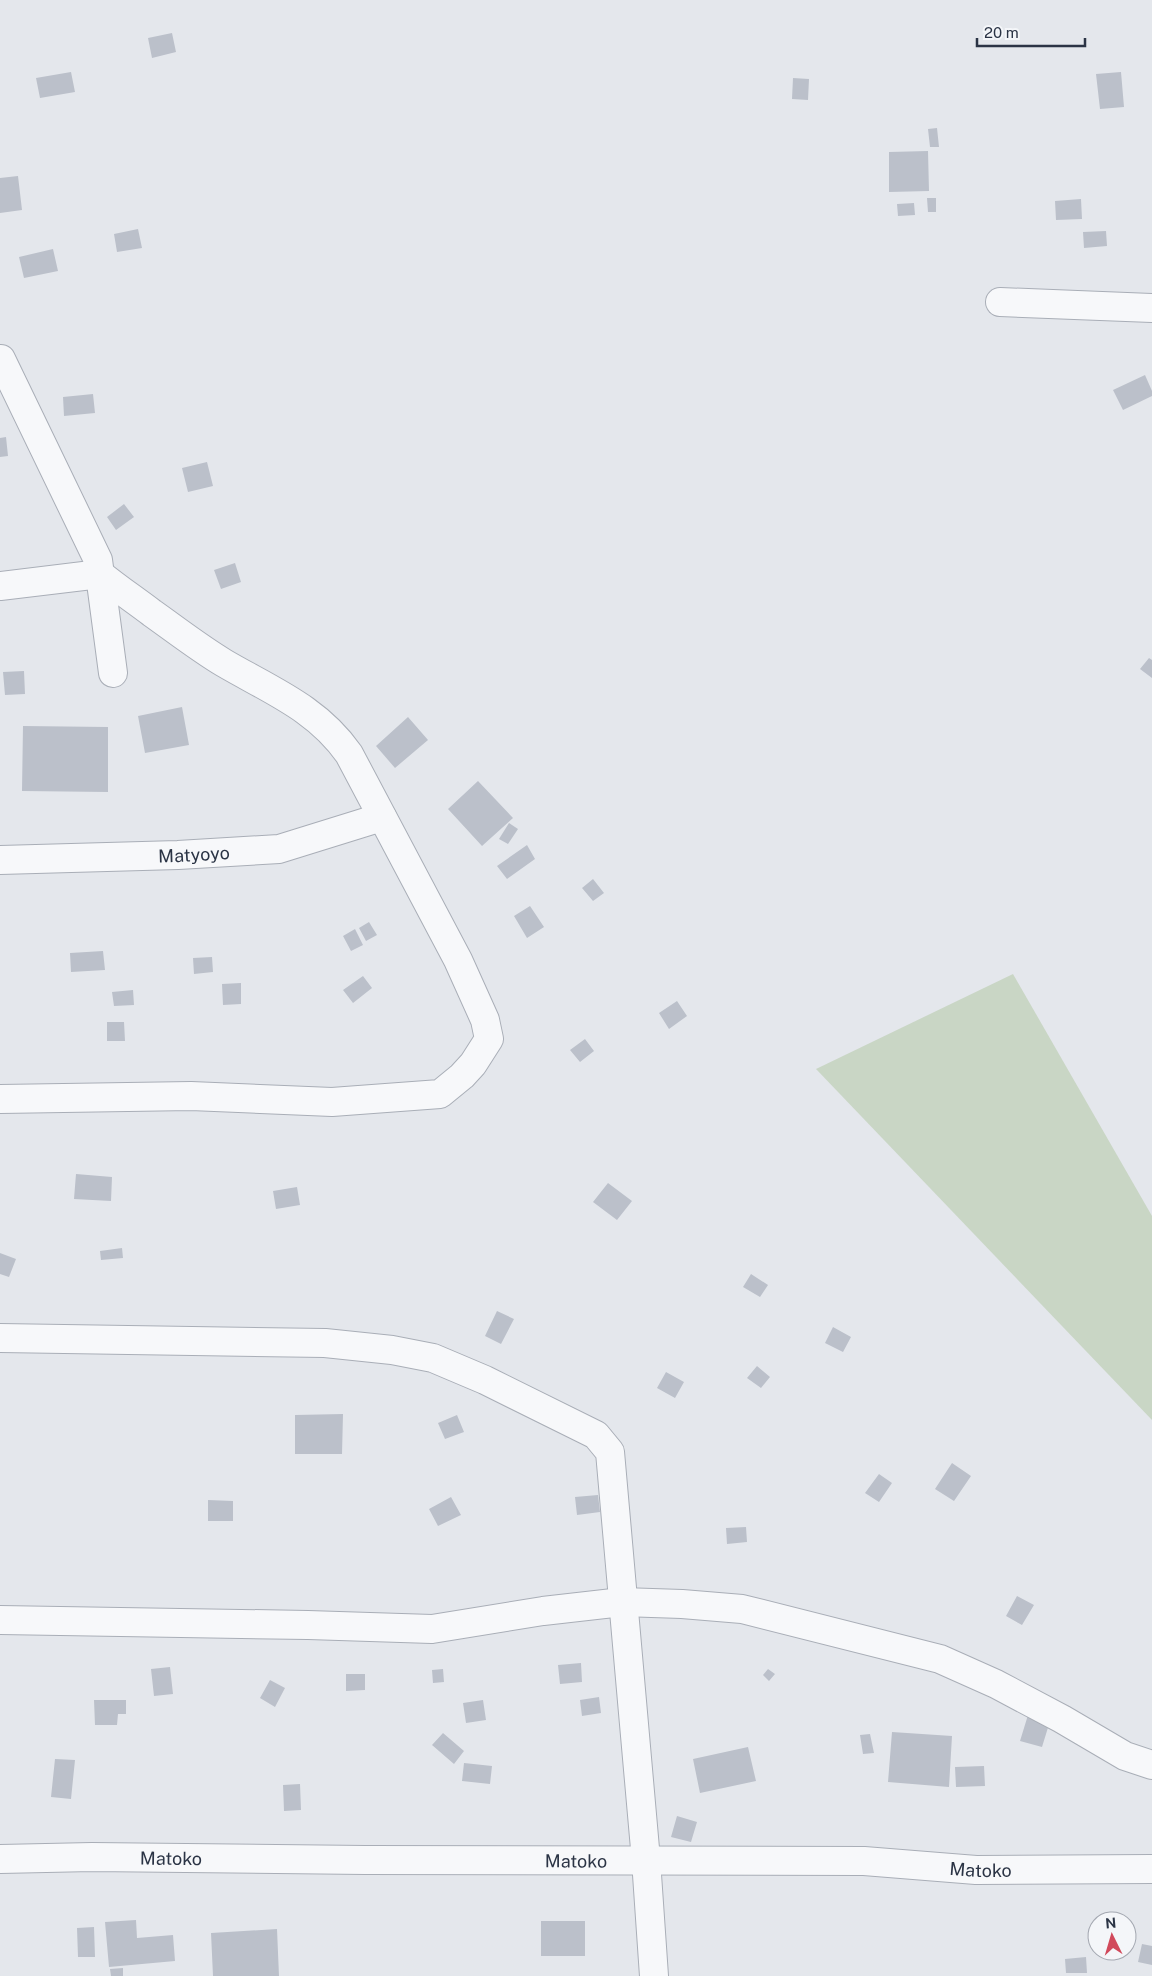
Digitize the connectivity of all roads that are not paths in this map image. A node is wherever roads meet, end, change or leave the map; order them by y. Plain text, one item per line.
1 (1000, 302) dead end
2 (1152, 308) edge
3 (0, 358) edge
4 (100, 574) junction
5 (0, 586) edge
6 (113, 674) dead end
7 (382, 817) junction
8 (0, 860) edge
9 (0, 1099) edge
10 (0, 1338) edge
11 (622, 1602) junction
12 (0, 1620) edge
13 (1152, 1765) edge
14 (0, 1859) edge
15 (646, 1860) junction
16 (1152, 1868) edge
17 (654, 1976) edge

1 - 2 street
3 - 4 street
4 - 5 street
4 - 6 street
4 - 7 street
7 - 8 street, Matyoyo
7 - 9 street
10 - 11 street
11 - 12 street
11 - 13 street
11 - 15 street
14 - 15 street, Matoko
15 - 16 street, Matoko
15 - 17 street

